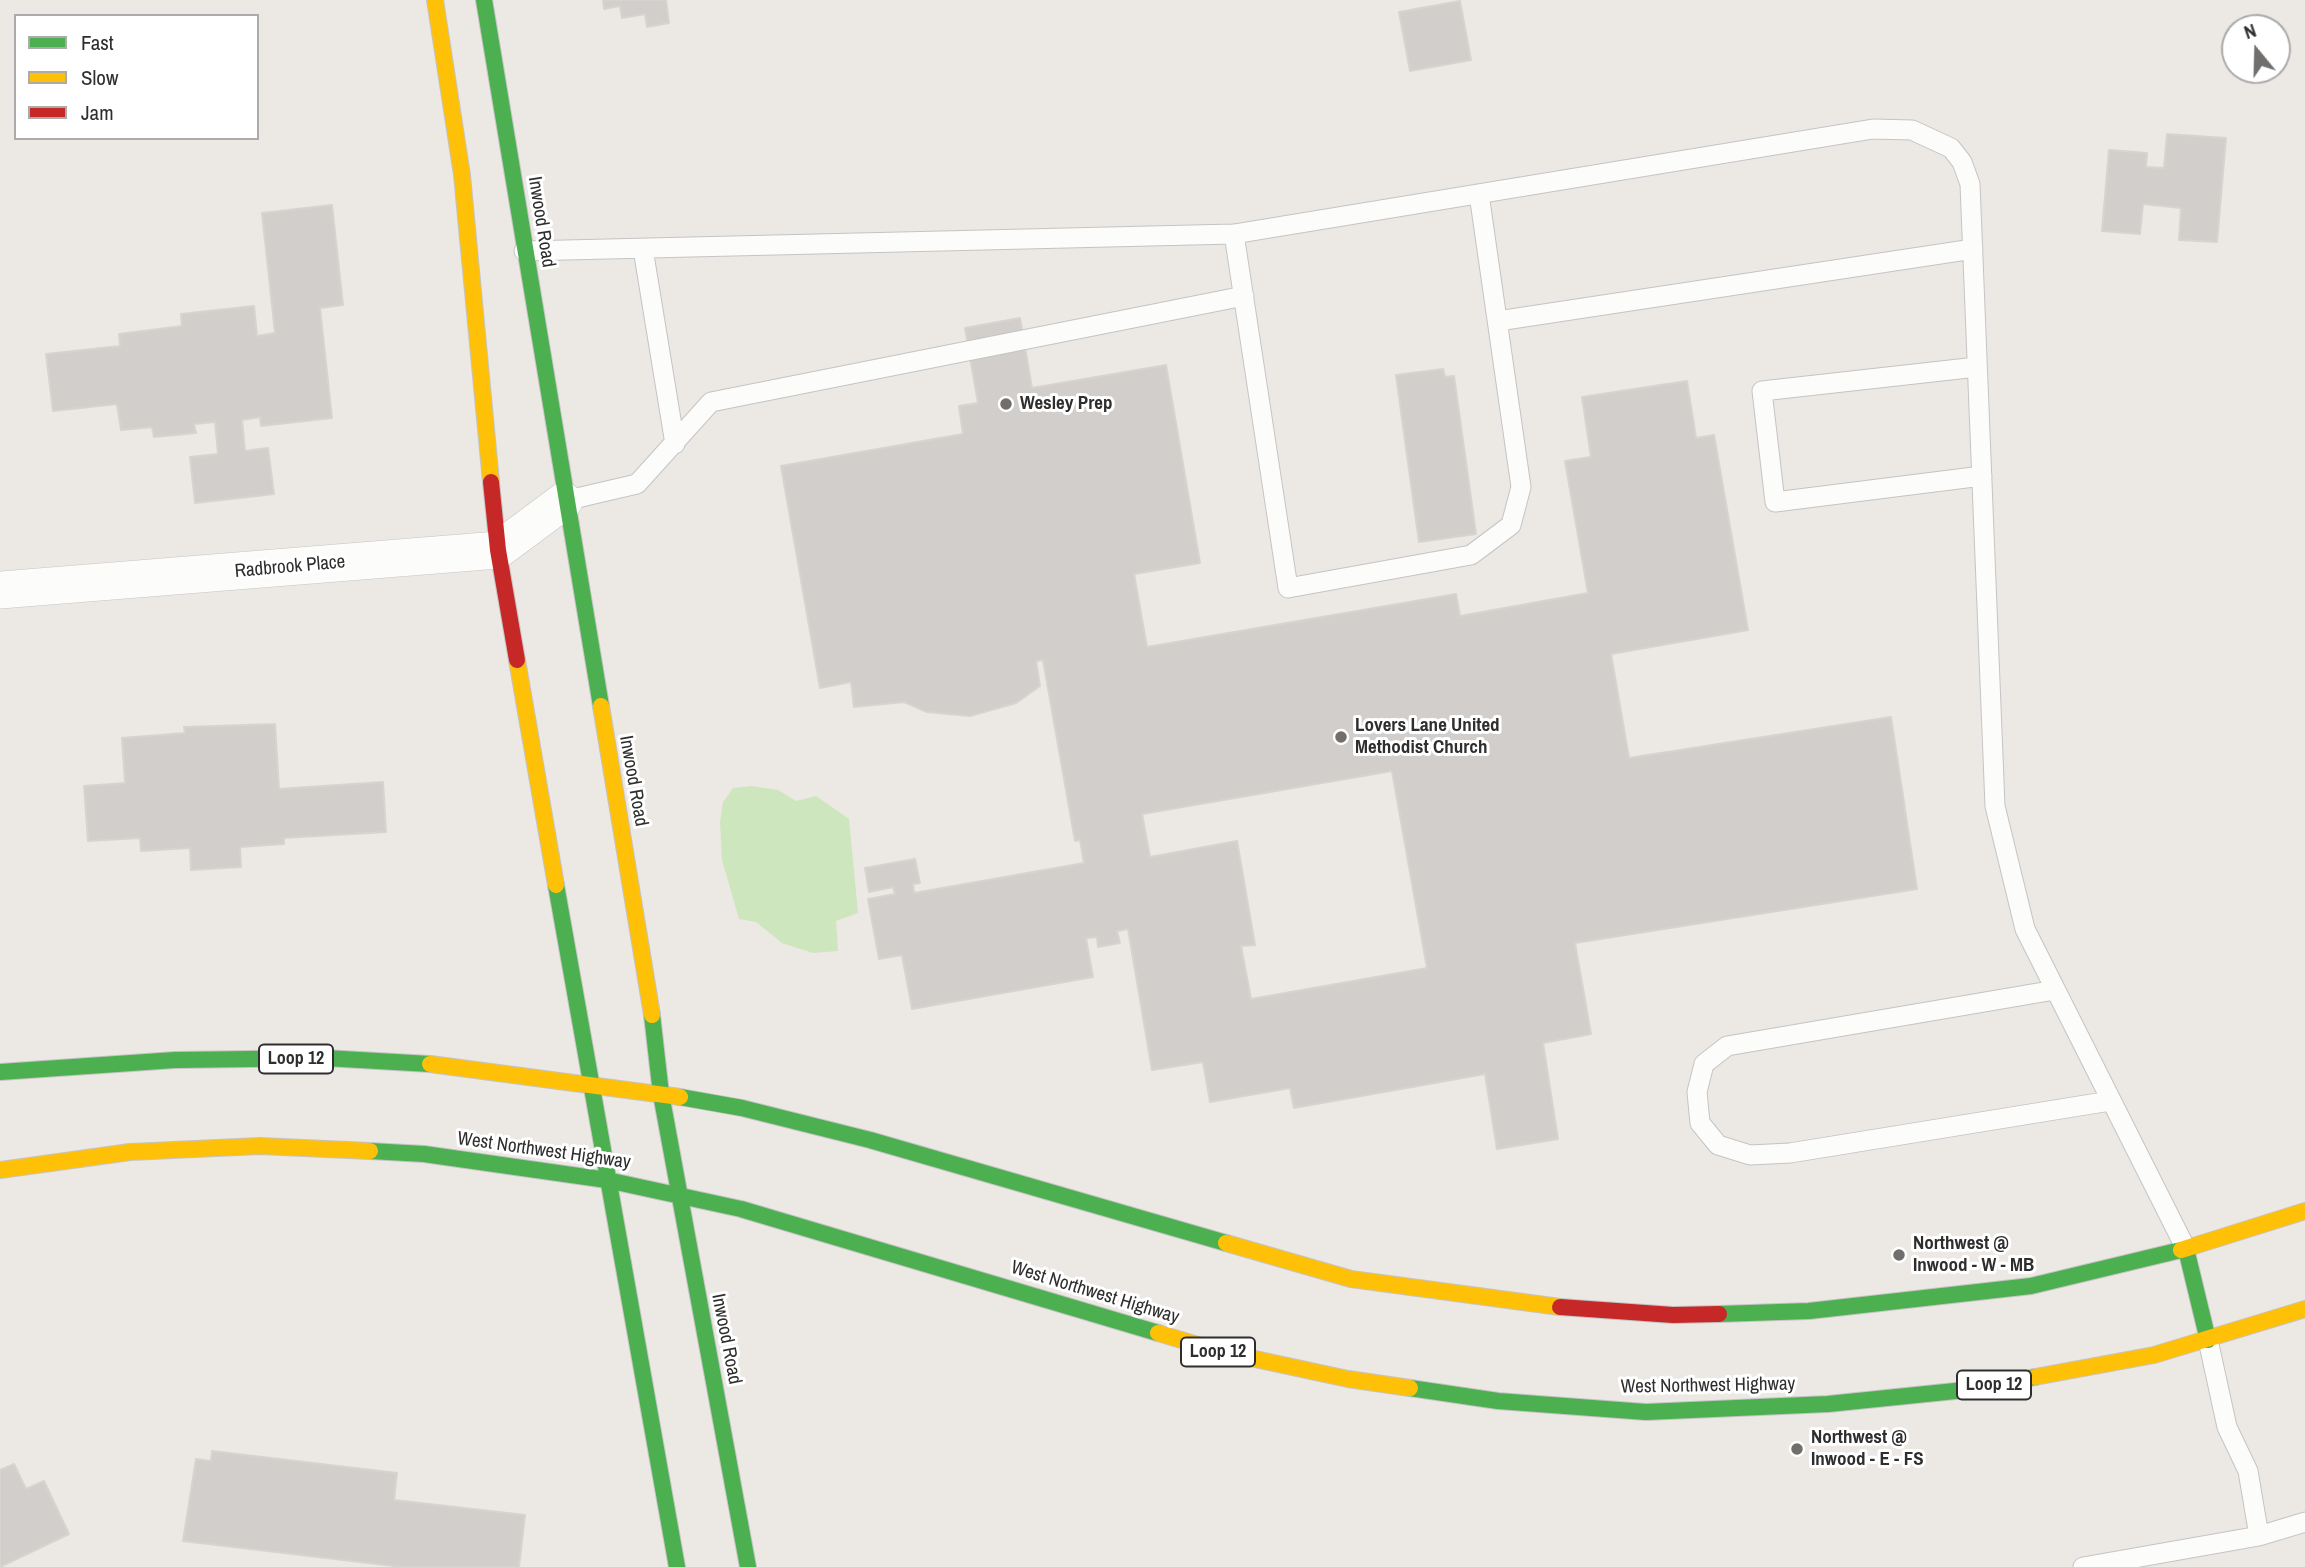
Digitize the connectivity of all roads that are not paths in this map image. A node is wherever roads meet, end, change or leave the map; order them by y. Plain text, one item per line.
1 (435, 0) edge
2 (484, 0) edge
3 (1479, 194) junction
4 (1234, 234) junction
5 (643, 249) junction
6 (1973, 249) junction
7 (524, 251) junction
8 (1244, 296) junction
9 (1498, 321) junction
10 (1977, 367) junction
11 (675, 444) junction
12 (1982, 476) junction
13 (564, 500) junction
14 (498, 550) junction
15 (0, 590) edge
16 (2055, 990) junction
17 (0, 1072) edge
18 (592, 1085) junction
19 (661, 1094) junction
20 (2110, 1101) junction
21 (0, 1170) edge
22 (607, 1180) junction
23 (679, 1194) junction
24 (2305, 1211) edge
25 (2186, 1249) junction
26 (2305, 1309) edge
27 (2208, 1340) junction
28 (2305, 1522) edge
29 (2259, 1536) junction
30 (2121, 1565) edge
31 (677, 1567) edge
32 (748, 1567) edge
33 (2083, 1567) edge

1 - 14 main road
2 - 7 main road, Inwood Road
3 - 4 lane
3 - 6 lane
3 - 9 lane
4 - 5 lane
4 - 8 lane
5 - 7 lane
5 - 11 lane
6 - 9 lane
6 - 10 lane
7 - 13 main road, Inwood Road
8 - 9 lane
8 - 11 lane
10 - 12 lane
10 - 12 lane
11 - 13 lane
12 - 16 lane
13 - 14 street
13 - 19 main road, Inwood Road
14 - 15 street, Radbrook Place
14 - 18 main road
16 - 20 lane
16 - 20 lane
17 - 18 main road, Loop 12
18 - 19 main road, Loop 12
18 - 22 main road
19 - 23 main road, Inwood Road
19 - 25 main road, Loop 12
20 - 25 lane
21 - 22 main road, West Northwest Highway / Loop 12
22 - 23 main road, West Northwest Highway / Loop 12
22 - 31 main road
23 - 27 main road, West Northwest Highway / Loop 12
23 - 32 main road, Inwood Road
24 - 25 main road, Loop 12
25 - 27 main road
26 - 27 main road, West Northwest Highway / Loop 12
27 - 29 lane
28 - 29 lane
29 - 30 lane
30 - 33 lane

